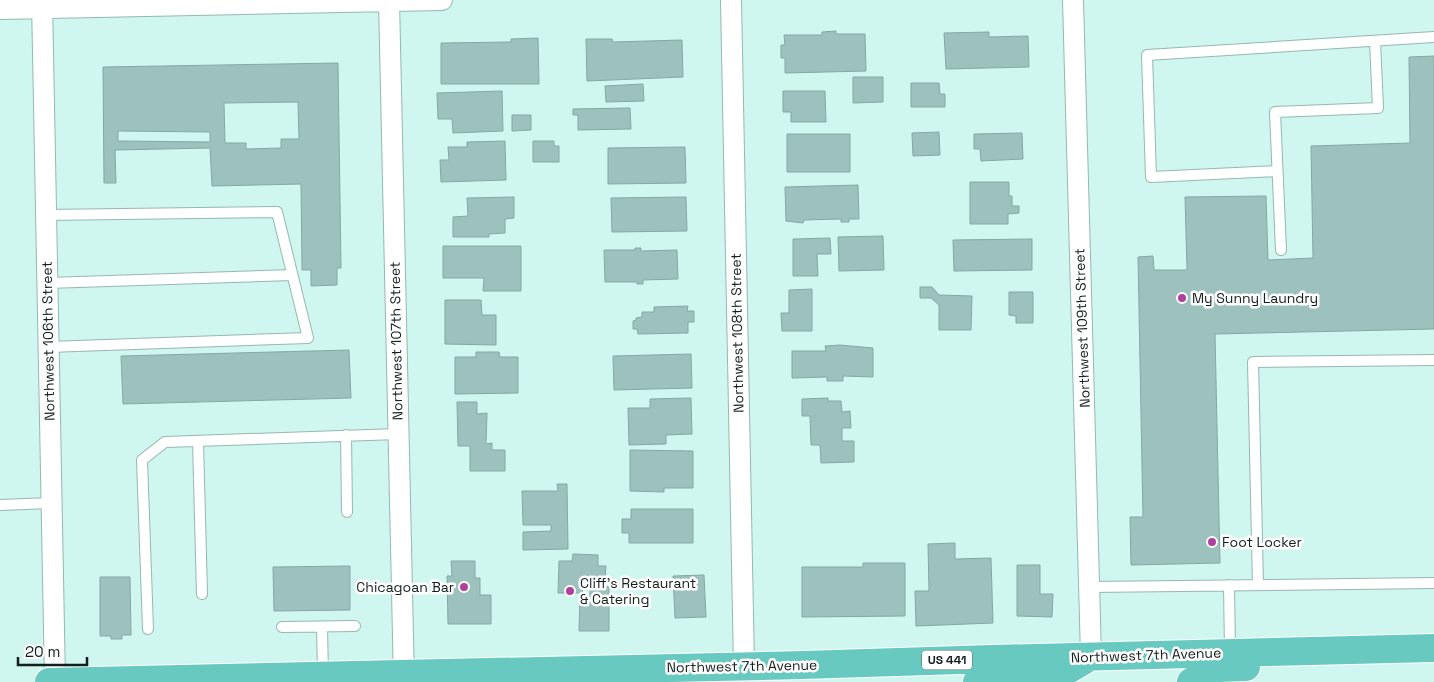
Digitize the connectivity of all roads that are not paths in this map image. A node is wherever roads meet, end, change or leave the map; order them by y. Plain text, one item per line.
1 (389, 0) edge
2 (442, 0) edge
3 (731, 0) edge
4 (1073, 0) edge
5 (42, 4) edge
6 (0, 9) edge
7 (1434, 37) edge
8 (1375, 41) junction
9 (1277, 171) junction
10 (46, 215) junction
11 (1281, 250) dead end
12 (292, 275) junction
13 (47, 283) junction
14 (48, 347) junction
15 (1434, 360) edge
16 (398, 434) junction
17 (346, 435) junction
18 (198, 440) junction
19 (51, 504) junction
20 (0, 505) edge
21 (347, 512) dead end
22 (1434, 583) edge
23 (1258, 584) junction
24 (1228, 585) junction
25 (1090, 587) junction
26 (202, 594) dead end
27 (282, 626) dead end
28 (322, 626) junction
29 (355, 626) dead end
30 (148, 629) dead end
31 (1434, 648) edge
32 (1343, 650) junction
33 (1230, 653) junction
34 (1091, 656) junction
35 (744, 666) junction
36 (323, 675) junction
37 (654, 675) edge
38 (404, 678) edge
39 (49, 682) edge
40 (55, 682) edge
41 (977, 682) edge
42 (1191, 682) edge

1 - 2 street
1 - 5 street
1 - 16 street, Northwest 107th Street
3 - 35 street, Northwest 108th Street
4 - 25 street, Northwest 109th Street
5 - 6 street
5 - 10 street, Northwest 106th Street
7 - 8 lane
8 - 9 lane
8 - 9 lane
9 - 11 lane
10 - 12 lane
10 - 13 street, Northwest 106th Street
12 - 13 lane
12 - 14 lane
13 - 14 street, Northwest 106th Street
14 - 19 street, Northwest 106th Street
15 - 23 lane
16 - 17 lane
16 - 38 street, Northwest 107th Street
17 - 18 lane
17 - 21 lane
18 - 26 lane
18 - 30 lane
19 - 20 lane
19 - 40 street, Northwest 106th Street
22 - 23 lane
23 - 24 lane
24 - 25 lane
24 - 33 lane
25 - 34 street, Northwest 109th Street
27 - 28 lane
28 - 29 lane
28 - 36 lane
31 - 32 main road, Northwest 7th Avenue / US 441
32 - 33 main road, Northwest 7th Avenue / US 441
32 - 42 main road
33 - 34 main road, Northwest 7th Avenue / US 441
34 - 35 main road, Northwest 7th Avenue / US 441
34 - 41 main road
35 - 37 main road, Northwest 7th Avenue / US 441
36 - 38 main road, Northwest 7th Avenue / US 441
36 - 40 main road, Northwest 7th Avenue / US 441
37 - 38 main road, Northwest 7th Avenue / US 441
39 - 40 main road, Northwest 7th Avenue / US 441

